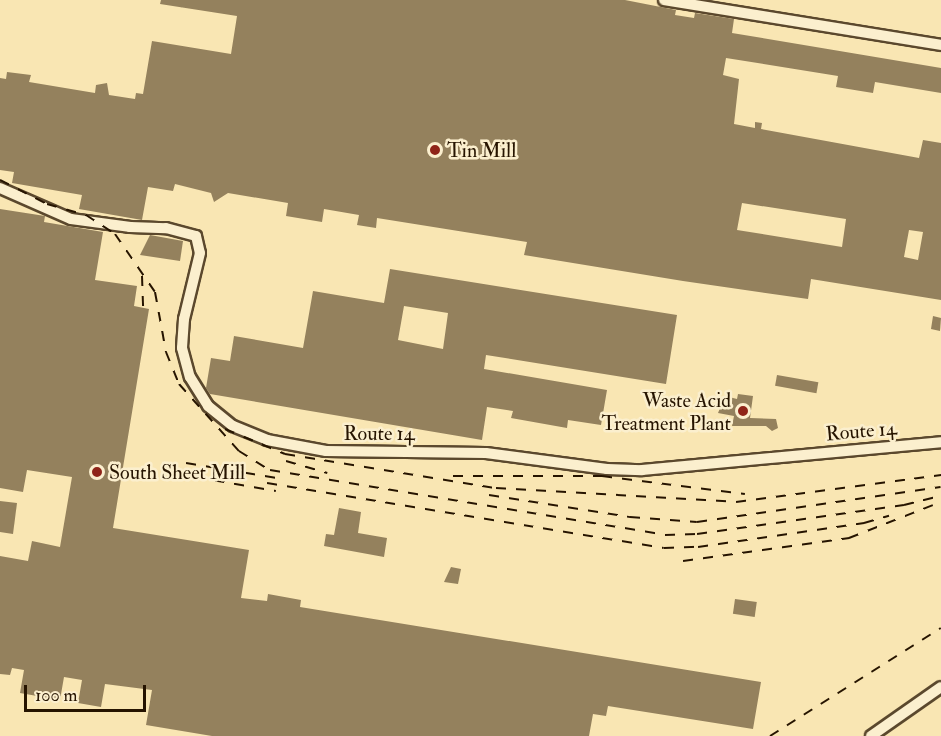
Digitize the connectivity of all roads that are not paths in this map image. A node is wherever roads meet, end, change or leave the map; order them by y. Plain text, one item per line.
1 (664, 0) edge
2 (941, 45) edge
3 (0, 188) edge
4 (941, 442) edge
5 (941, 687) edge
6 (871, 736) edge

1 - 2 street
3 - 4 street, Route 14
5 - 6 street

